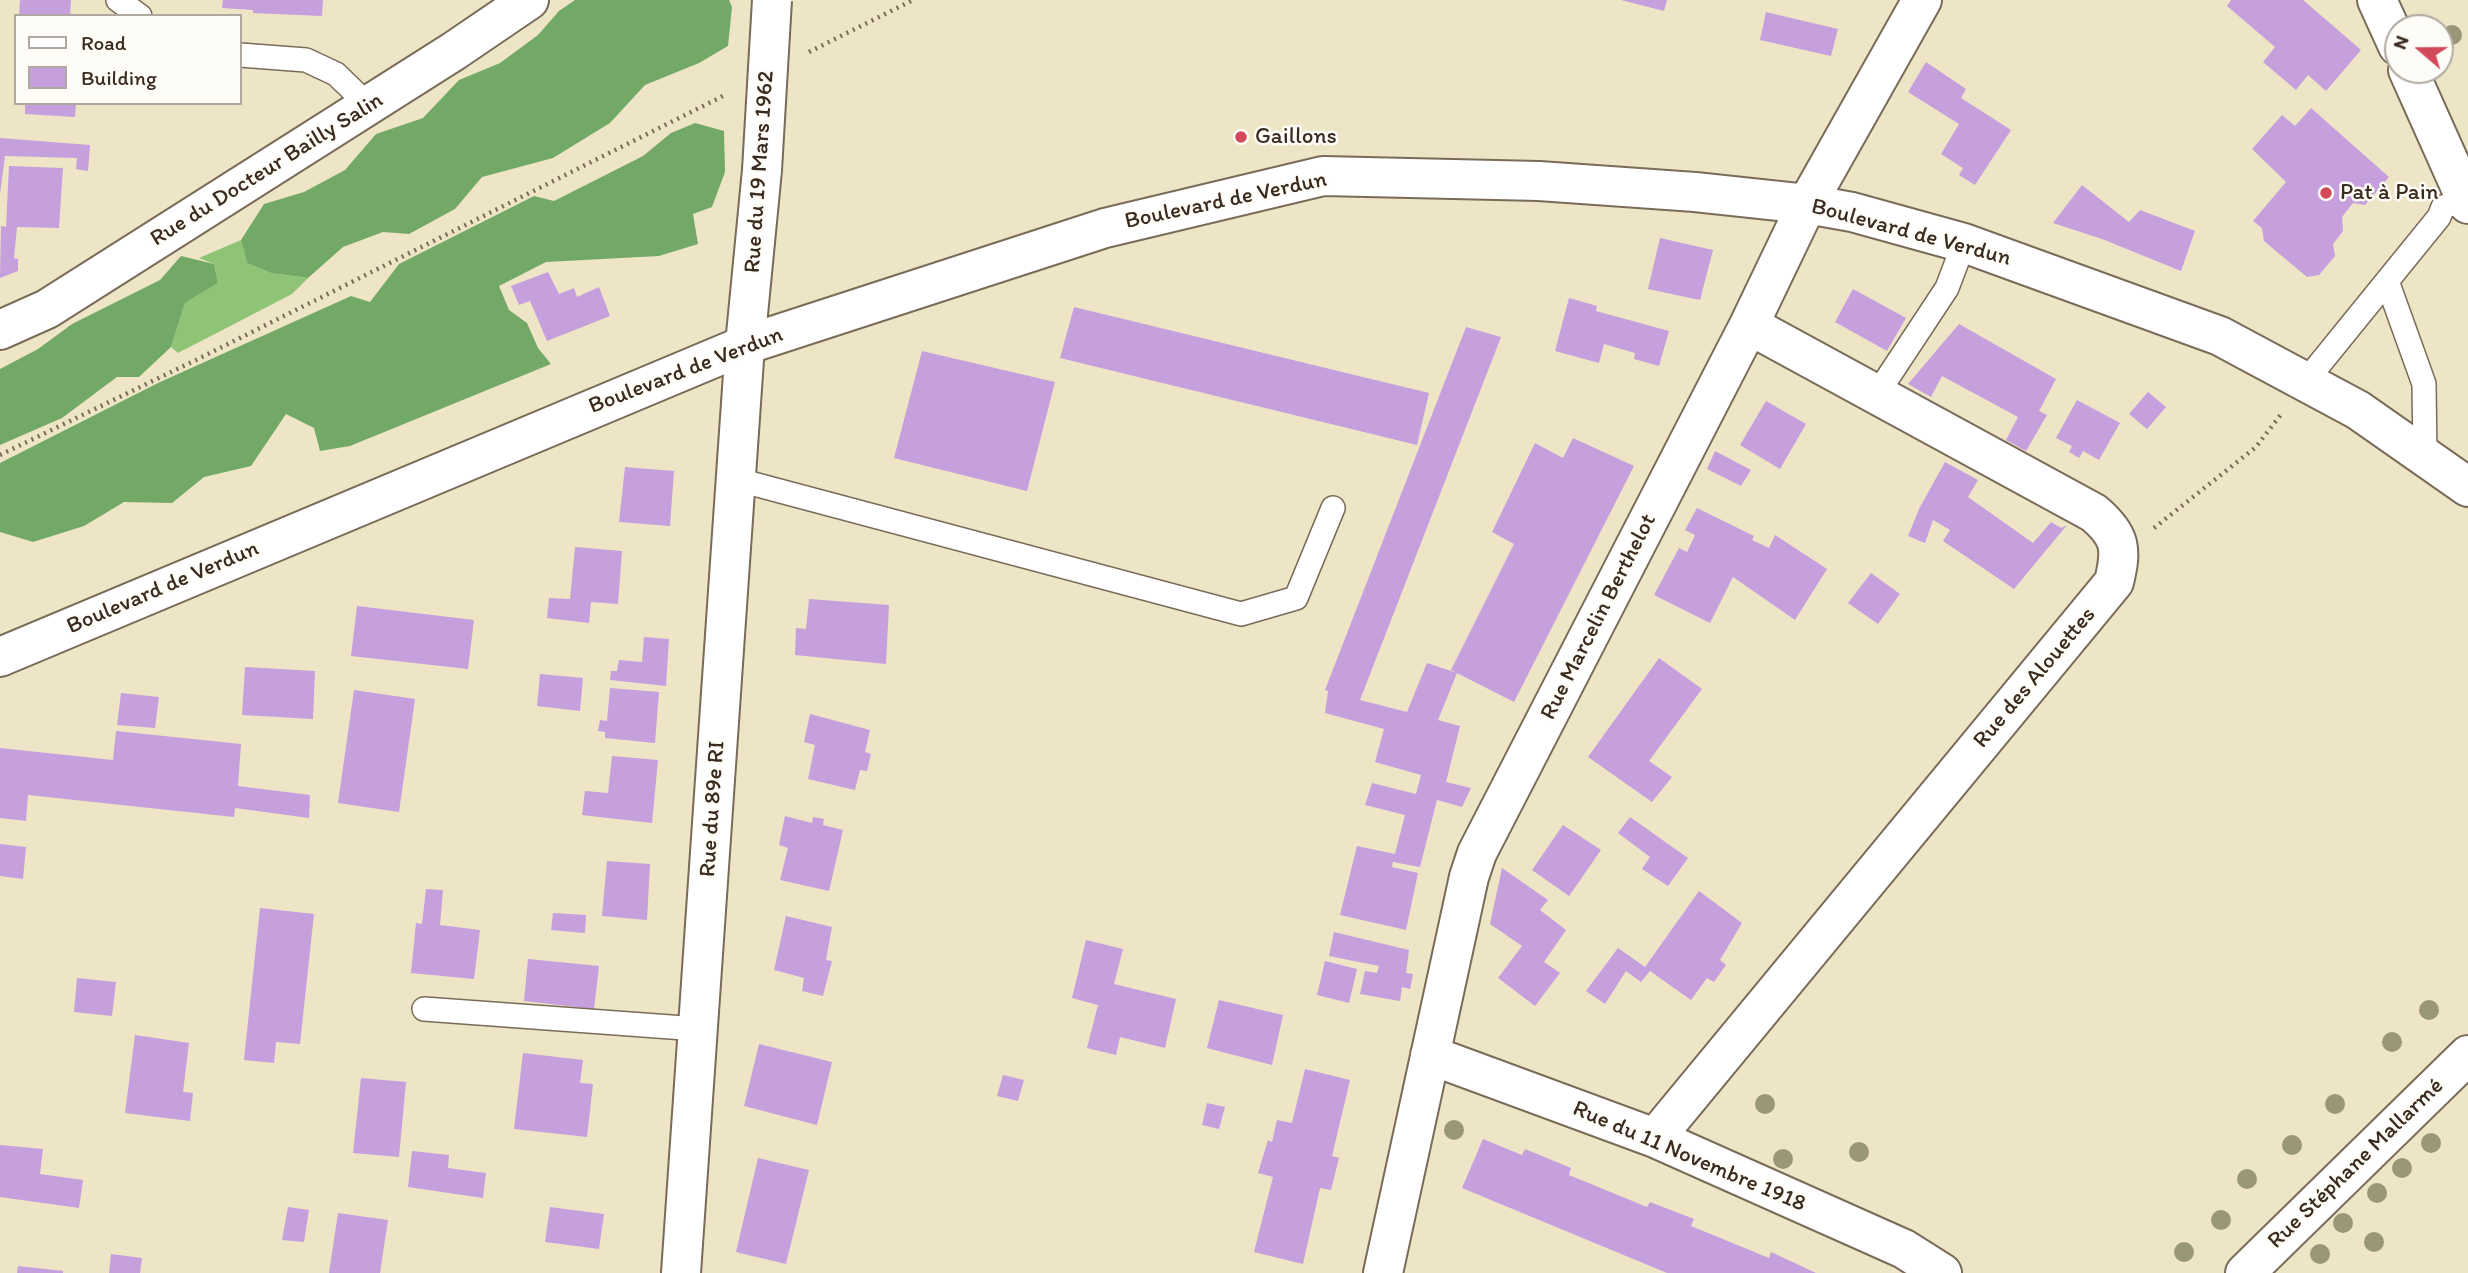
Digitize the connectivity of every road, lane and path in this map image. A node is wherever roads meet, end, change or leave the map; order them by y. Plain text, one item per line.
1 (118, 0) edge
2 (528, 0) edge
3 (772, 0) edge
4 (913, 0) edge
5 (1922, 0) edge
6 (136, 14) edge
7 (242, 55) edge
8 (798, 58) dead end
9 (2415, 84) edge
10 (737, 89) dead end
11 (368, 106) junction
12 (2467, 202) edge
13 (1807, 204) junction
14 (1964, 243) junction
15 (2387, 281) junction
16 (1749, 325) junction
17 (0, 330) edge
18 (745, 345) junction
19 (2305, 382) junction
20 (1877, 394) junction
21 (0, 455) edge
22 (2425, 457) junction
23 (735, 479) junction
24 (2468, 487) edge
25 (1333, 509) dead end
26 (2121, 555) junction
27 (0, 657) edge
28 (424, 1009) dead end
29 (698, 1029) junction
30 (1430, 1055) junction
31 (2468, 1055) edge
32 (1655, 1138) junction
33 (681, 1273) edge
34 (1383, 1273) edge
35 (1942, 1273) edge
36 (2245, 1273) edge

1 - 6 lane
2 - 11 street, Rue du Docteur Bailly Salin
3 - 18 street, Rue du 19 Mars 1962, bridge
4 - 8 path
5 - 13 street, Rue Marcelin Berthelot
7 - 11 lane
9 - 12 street
10 - 21 path
11 - 17 street, Rue du Docteur Bailly Salin
12 - 15 lane
13 - 14 street, Boulevard de Verdun
13 - 16 street, Rue Marcelin Berthelot
13 - 18 street, Boulevard de Verdun
14 - 19 street, Boulevard de Verdun
14 - 20 lane
15 - 19 lane
15 - 22 lane
16 - 20 street
16 - 30 street, Rue Marcelin Berthelot
18 - 23 street, Rue du 89e RI
18 - 27 street, Boulevard de Verdun
19 - 22 street, Boulevard de Verdun
19 - 26 path
20 - 26 street
22 - 24 street, Boulevard de Verdun
23 - 25 lane
23 - 29 street, Rue du 89e RI
26 - 32 street, Rue des Alouettes
28 - 29 lane
29 - 33 street, Rue du 89e RI
30 - 32 street, Rue du 11 Novembre 1918
30 - 34 street, Rue Marcelin Berthelot
31 - 36 street, Rue Stéphane Mallarmé
32 - 35 street, Rue du 11 Novembre 1918

